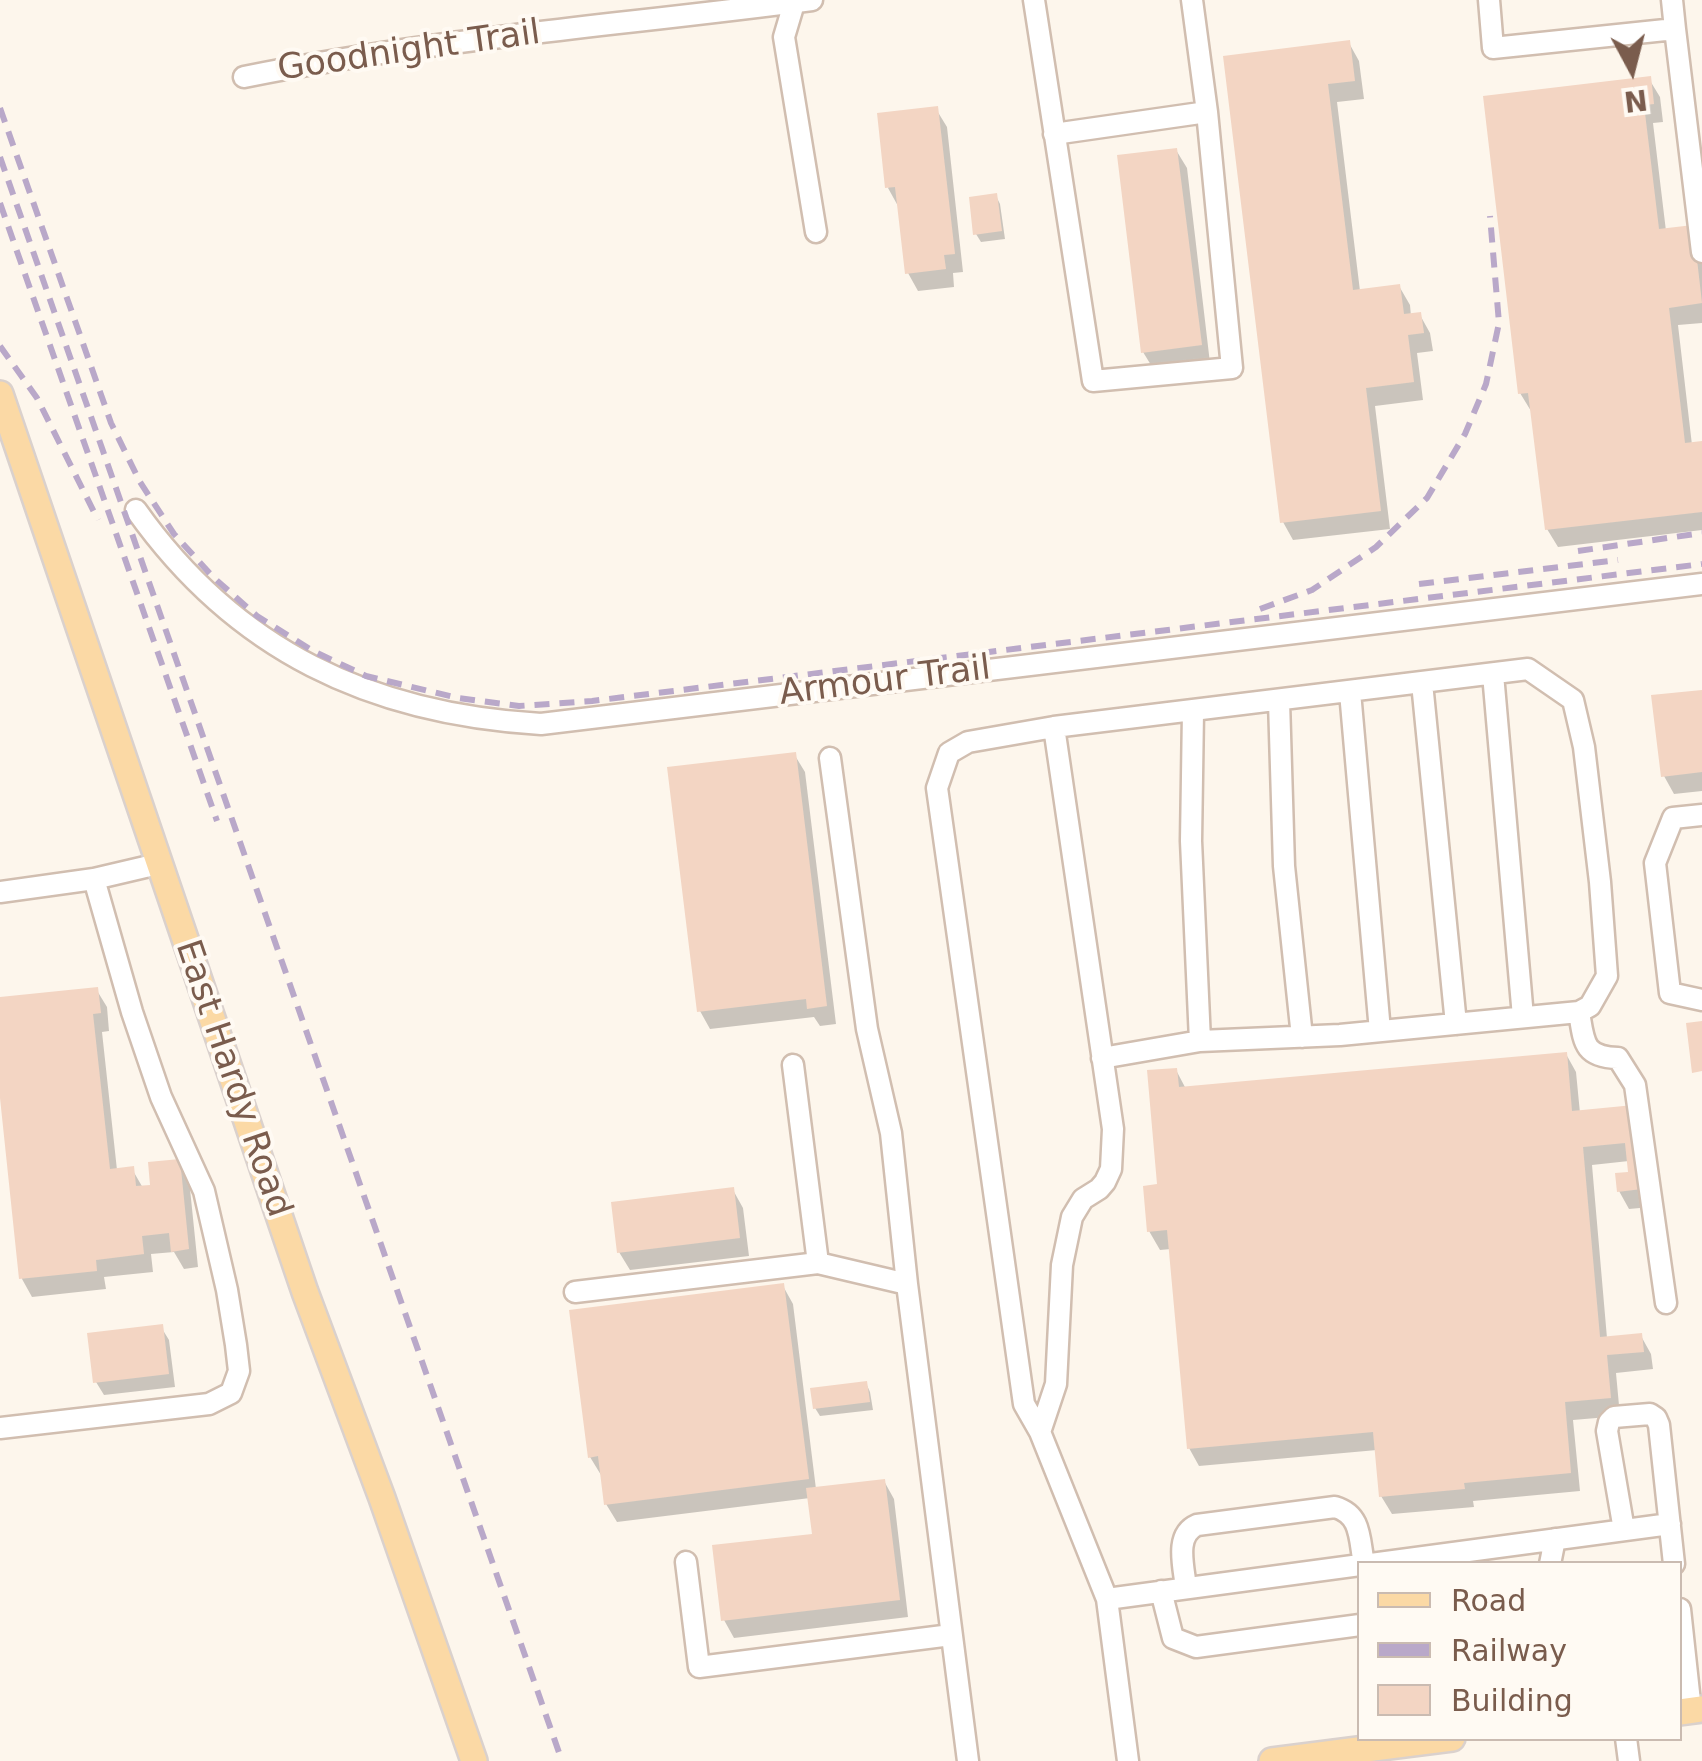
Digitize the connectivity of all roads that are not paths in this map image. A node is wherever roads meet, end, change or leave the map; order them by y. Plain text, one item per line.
1 (1034, 0) edge
2 (1192, 0) edge
3 (1488, 0) edge
4 (1672, 0) edge
5 (800, 1) edge
6 (1674, 28) junction
7 (244, 77) dead end
8 (1206, 112) junction
9 (1054, 134) junction
10 (816, 232) dead end
11 (1702, 252) edge
12 (0, 394) edge
13 (136, 510) dead end
14 (1702, 584) edge
15 (1493, 674) junction
16 (1422, 683) junction
17 (1350, 692) junction
18 (1279, 701) junction
19 (1193, 712) junction
20 (1054, 727) junction
21 (830, 758) dead end
22 (1702, 815) edge
23 (158, 864) junction
24 (94, 879) junction
25 (0, 892) edge
26 (1702, 1000) edge
27 (1579, 1012) junction
28 (1523, 1017) junction
29 (1456, 1024) junction
30 (1380, 1031) junction
31 (1302, 1037) junction
32 (1200, 1042) junction
33 (1102, 1058) junction
34 (793, 1064) dead end
35 (818, 1263) junction
36 (907, 1284) junction
37 (575, 1292) dead end
38 (1666, 1303) dead end
39 (0, 1428) edge
40 (1040, 1432) junction
41 (1670, 1524) junction
42 (1624, 1530) junction
43 (1555, 1539) junction
44 (1364, 1561) edge
45 (1388, 1561) edge
46 (1551, 1561) edge
47 (1674, 1561) edge
48 (686, 1562) dead end
49 (1357, 1565) edge
50 (1186, 1588) junction
51 (1161, 1591) junction
52 (1107, 1599) junction
53 (1357, 1625) edge
54 (1682, 1628) edge
55 (950, 1635) junction
56 (1691, 1711) edge
57 (1439, 1741) edge
58 (1383, 1754) edge
59 (474, 1761) edge
60 (968, 1761) edge
61 (1128, 1761) edge
62 (1272, 1761) edge

1 - 9 street
2 - 8 street
3 - 6 street
4 - 6 street
5 - 7 street, Goodnight Trail
5 - 10 street
6 - 11 street
8 - 9 street
8 - 9 street
12 - 23 main road, East Hardy Road
13 - 14 street, Armour Trail
15 - 16 street
15 - 27 street
15 - 28 street
16 - 17 street
16 - 29 street
17 - 18 street
17 - 30 street
18 - 19 street
18 - 31 street
19 - 20 street
19 - 32 street
20 - 33 street
20 - 40 street
21 - 36 street
22 - 26 street
23 - 24 street
23 - 59 main road, East Hardy Road
24 - 25 street
24 - 39 street
27 - 28 street
27 - 38 street
28 - 29 street
29 - 30 street
30 - 31 street
31 - 32 street
32 - 33 street
33 - 40 street
34 - 35 street
35 - 36 street
35 - 37 street
36 - 55 street
40 - 52 street
41 - 42 street
41 - 42 street
41 - 47 street
42 - 43 street
43 - 45 street
43 - 46 street
44 - 50 street
48 - 55 street
49 - 50 street
50 - 51 street
51 - 52 street
51 - 53 street
52 - 61 street
54 - 56 street
55 - 60 street
57 - 58 main road
58 - 62 main road

